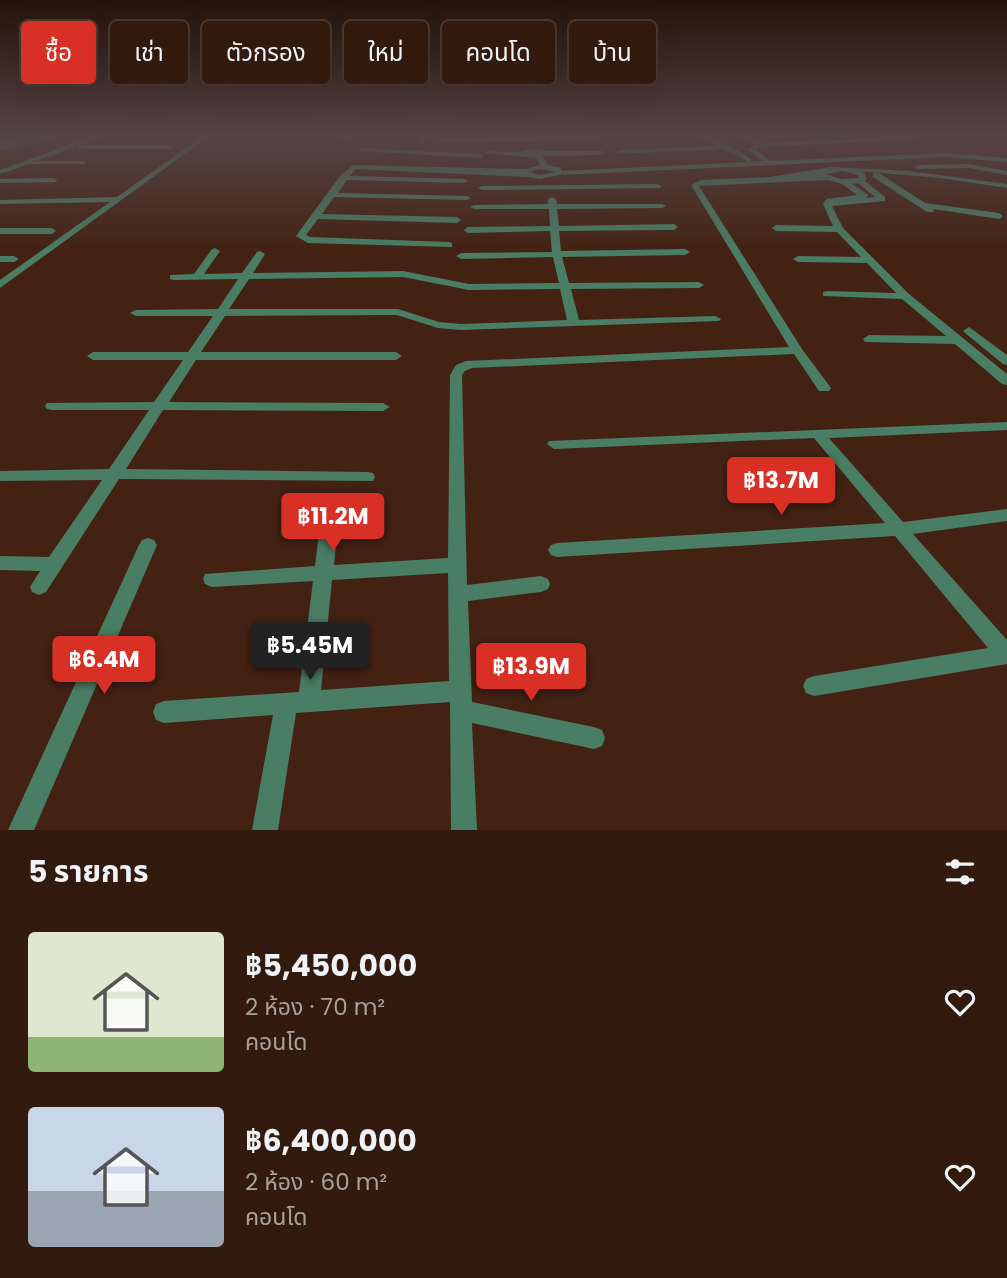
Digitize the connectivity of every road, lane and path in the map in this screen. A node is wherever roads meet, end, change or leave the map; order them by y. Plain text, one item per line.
1 (557, 173) edge
2 (154, 174) edge
3 (347, 174) edge
4 (534, 174) edge
5 (554, 174) edge
6 (814, 174) edge
7 (821, 174) edge
8 (860, 174) edge
9 (907, 174) edge
10 (876, 175) dead end
11 (539, 177) junction
12 (342, 178) junction
13 (828, 178) junction
14 (770, 179) junction
15 (53, 180) dead end
16 (0, 181) edge
17 (472, 181) dead end
18 (860, 181) junction
19 (845, 182) junction
20 (657, 186) dead end
21 (1007, 186) edge
22 (482, 188) dead end
23 (551, 188) junction
24 (330, 195) junction
25 (467, 198) dead end
26 (117, 200) junction
27 (0, 202) edge
28 (827, 204) junction
29 (922, 205) junction
30 (553, 206) junction
31 (662, 206) dead end
32 (474, 207) dead end
33 (936, 215) dead end
34 (314, 216) junction
35 (1004, 218) edge
36 (457, 220) dead end
37 (555, 228) junction
38 (674, 228) dead end
39 (776, 228) dead end
40 (839, 229) junction
41 (467, 230) dead end
42 (0, 231) edge
43 (52, 231) dead end
44 (449, 245) dead end
45 (215, 251) dead end
46 (685, 252) dead end
47 (260, 254) dead end
48 (557, 255) junction
49 (461, 256) dead end
50 (0, 259) edge
51 (14, 259) dead end
52 (798, 260) dead end
53 (871, 260) junction
54 (245, 276) junction
55 (174, 277) dead end
56 (197, 277) junction
57 (5, 278) edge
58 (0, 285) edge
59 (699, 285) dead end
60 (565, 287) junction
61 (827, 294) dead end
62 (905, 296) junction
63 (136, 313) dead end
64 (220, 313) junction
65 (715, 319) dead end
66 (574, 324) junction
67 (969, 331) dead end
68 (869, 339) dead end
69 (957, 340) junction
70 (797, 350) junction
71 (93, 356) dead end
72 (192, 356) junction
73 (396, 356) dead end
74 (1007, 361) edge
75 (1007, 381) edge
76 (824, 388) dead end
77 (52, 406) dead end
78 (159, 406) junction
79 (383, 407) dead end
80 (1007, 426) edge
81 (818, 434) junction
82 (554, 444) dead end
83 (114, 474) junction
84 (0, 475) edge
85 (367, 477) dead end
86 (1007, 515) edge
87 (329, 524) dead end
88 (899, 529) junction
89 (148, 545) dead end
90 (557, 550) dead end
91 (0, 563) edge
92 (54, 564) junction
93 (457, 565) junction
94 (326, 573) junction
95 (212, 579) dead end
96 (541, 584) dead end
97 (39, 587) dead end
98 (457, 594) junction
99 (1007, 654) edge
100 (814, 685) dead end
101 (460, 700) junction
102 (298, 704) junction
103 (164, 712) dead end
104 (594, 738) dead end
105 (20, 830) edge
106 (265, 830) edge
107 (464, 830) edge

1 - 23 street
2 - 26 street
3 - 12 street
4 - 11 street
5 - 11 street
6 - 14 street
7 - 13 street
8 - 18 street
9 - 21 street
10 - 29 street
11 - 23 street
12 - 17 street
12 - 24 street
13 - 14 street
13 - 19 street
14 - 70 street
15 - 16 street
18 - 19 street
18 - 28 street
19 - 28 street
20 - 23 street
22 - 23 street
23 - 30 street
24 - 25 street
24 - 34 street
26 - 27 street
26 - 57 street
28 - 40 street
29 - 33 street
29 - 35 street
30 - 31 street
30 - 32 street
30 - 37 street
34 - 36 street
34 - 44 street
37 - 38 street
37 - 41 street
37 - 48 street
39 - 40 street
40 - 53 street
42 - 43 street
45 - 56 street
46 - 48 street
47 - 54 street
48 - 49 street
48 - 60 street
50 - 51 street
52 - 53 street
53 - 62 street
54 - 56 street
54 - 60 street
54 - 64 street
55 - 56 street
57 - 58 street
59 - 60 street
60 - 66 street
61 - 62 street
62 - 69 street
63 - 64 street
64 - 66 street
64 - 72 street
65 - 66 street
67 - 74 street
68 - 69 street
69 - 75 street
70 - 76 street
70 - 93 street
71 - 72 street
72 - 73 street
72 - 78 street
77 - 78 street
78 - 79 street
78 - 83 street
80 - 81 street
81 - 82 street
81 - 88 street
83 - 84 street
83 - 85 street
83 - 92 street
86 - 88 street
87 - 94 street
88 - 90 street
88 - 99 street
89 - 105 street
91 - 92 street
92 - 97 street
93 - 94 street
93 - 98 street
94 - 95 street
94 - 102 street
96 - 98 street
98 - 101 street
99 - 100 street
101 - 102 street
101 - 104 street
101 - 107 street
102 - 103 street
102 - 106 street

